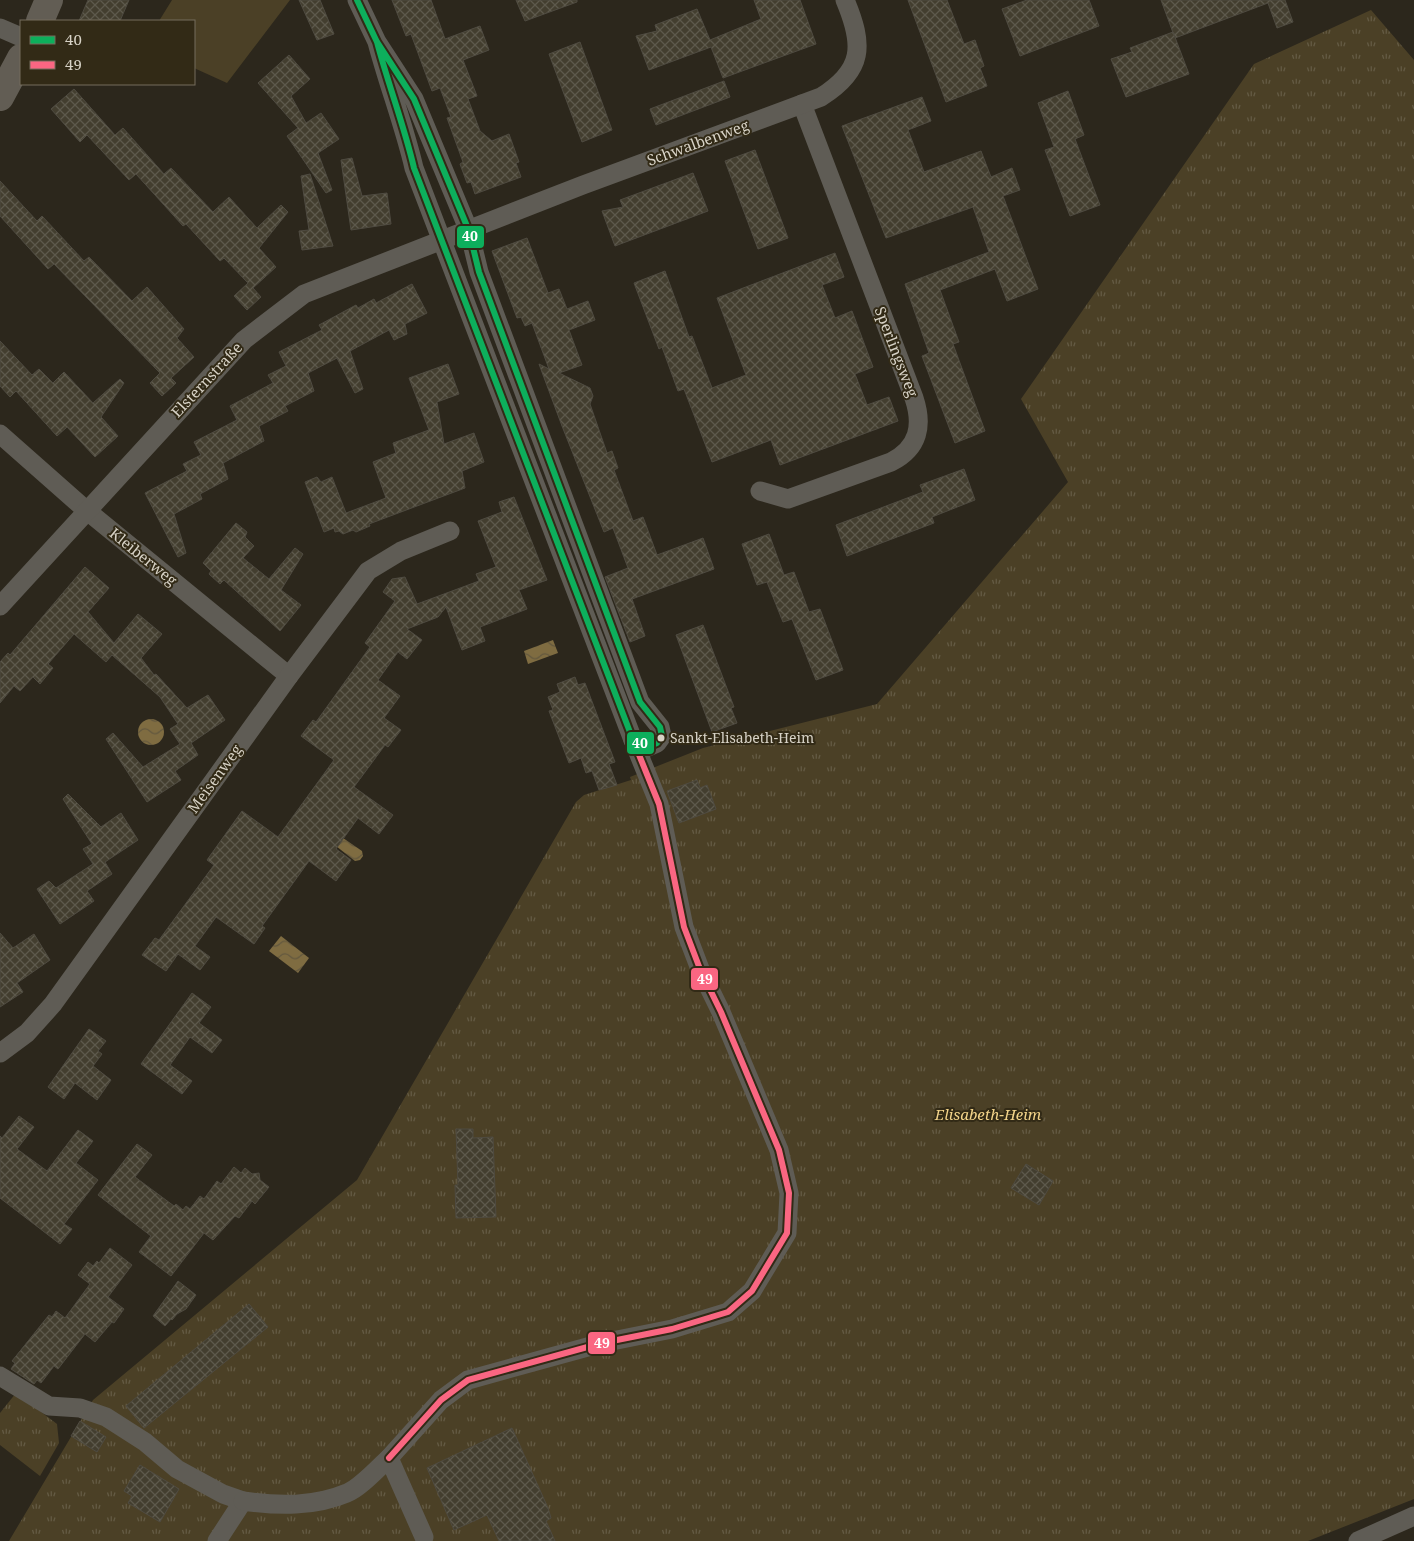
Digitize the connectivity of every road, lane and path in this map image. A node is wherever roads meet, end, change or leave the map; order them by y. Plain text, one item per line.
1 (49, 0) edge
2 (357, 0) edge
3 (845, 0) edge
4 (40, 20) edge
5 (0, 28) edge
6 (20, 37) edge
7 (377, 42) junction
8 (20, 60) edge
9 (0, 97) edge
10 (802, 104) junction
11 (469, 231) junction
12 (442, 242) junction
13 (0, 434) edge
14 (760, 491) dead end
15 (86, 510) junction
16 (450, 531) dead end
17 (0, 606) edge
18 (289, 676) junction
19 (633, 740) junction
20 (0, 1053) edge
21 (0, 1376) edge
22 (389, 1458) junction
23 (243, 1501) junction
24 (1414, 1516) edge
25 (424, 1537) dead end
26 (216, 1541) edge
27 (1358, 1541) edge

1 - 4 street
2 - 7 street
3 - 10 street, Schwalbenweg
5 - 6 street
7 - 11 street
7 - 12 street
8 - 9 street
10 - 11 street, Schwalbenweg
10 - 14 street, Sperlingsweg
11 - 12 street, Elsternstraße
11 - 19 street
12 - 15 street, Elsternstraße
12 - 19 street
13 - 15 street, Kleiberweg
15 - 17 street, Elsternstraße
15 - 18 street, Kleiberweg
16 - 18 street, Meisenweg
18 - 20 street, Meisenweg
19 - 22 street
21 - 23 street
22 - 23 street
22 - 25 street
23 - 26 street
24 - 27 street

